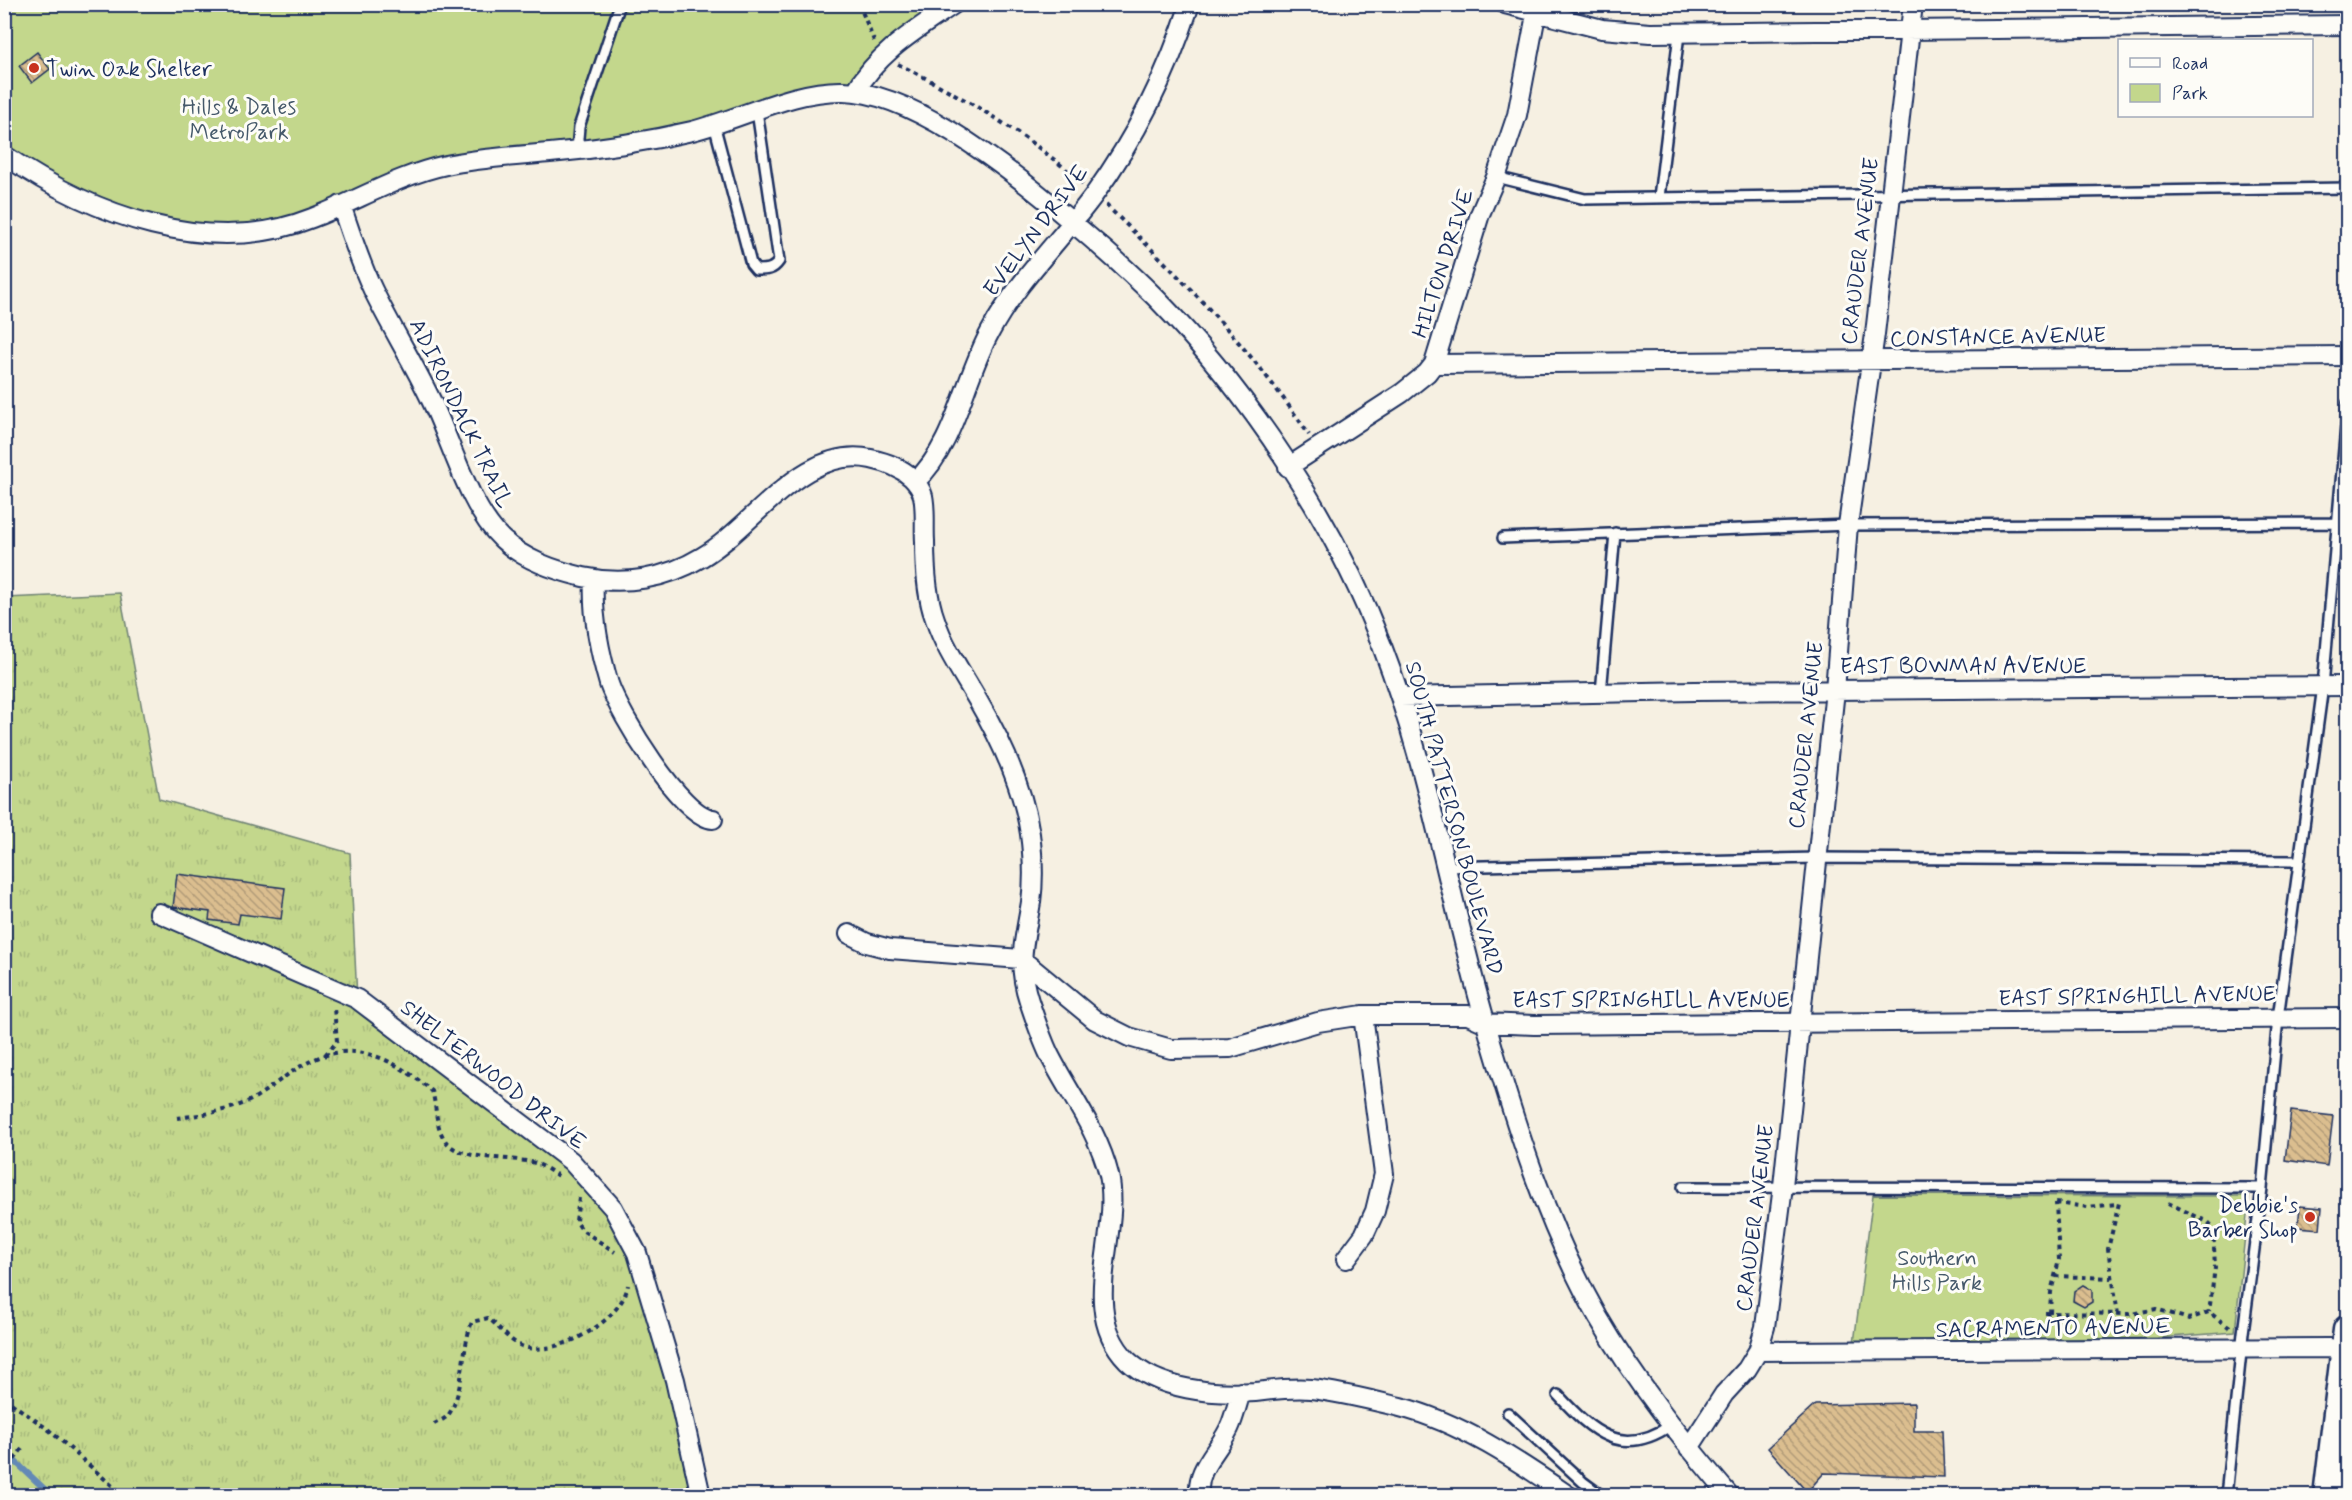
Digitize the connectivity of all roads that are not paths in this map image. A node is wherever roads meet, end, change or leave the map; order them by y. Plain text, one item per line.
1 (620, 4) edge
2 (954, 4) edge
3 (1190, 4) edge
4 (1505, 4) edge
5 (1913, 4) edge
6 (1537, 9) edge
7 (2348, 25) edge
8 (1910, 30) junction
9 (1679, 34) junction
10 (855, 92) junction
11 (757, 111) junction
12 (714, 124) junction
13 (577, 150) junction
14 (4, 155) edge
15 (1496, 177) junction
16 (2348, 188) edge
17 (1891, 193) junction
18 (1659, 197) junction
19 (341, 206) junction
20 (1072, 222) junction
21 (2348, 356) edge
22 (1871, 361) junction
23 (1434, 364) junction
24 (2348, 403) edge
25 (1288, 467) junction
26 (915, 481) junction
27 (2337, 523) junction
28 (1848, 525) junction
29 (1615, 533) junction
30 (1503, 538) dead end
31 (594, 580) junction
32 (2323, 686) junction
33 (2348, 686) edge
34 (1835, 690) junction
35 (1600, 693) junction
36 (1400, 697) junction
37 (713, 819) dead end
38 (1817, 858) junction
39 (2299, 861) junction
40 (1445, 867) junction
41 (159, 913) dead end
42 (849, 934) dead end
43 (1021, 959) junction
44 (1363, 1015) junction
45 (2278, 1018) junction
46 (2348, 1018) edge
47 (1486, 1023) junction
48 (1799, 1023) junction
49 (1784, 1186) junction
50 (1683, 1187) dead end
51 (2262, 1188) junction
52 (1346, 1259) dead end
53 (2242, 1341) junction
54 (2347, 1345) edge
55 (1758, 1351) junction
56 (1241, 1392) junction
57 (1558, 1395) dead end
58 (1508, 1413) dead end
59 (1671, 1425) junction
60 (1689, 1448) junction
61 (701, 1496) edge
62 (1200, 1496) edge
63 (1569, 1496) edge
64 (1602, 1496) edge
65 (1730, 1496) edge
66 (2226, 1496) edge
67 (2328, 1496) edge

1 - 13 lane
2 - 10 street
3 - 20 street, EVELYN DRIVE
4 - 6 street
5 - 8 street, CRAUDER AVENUE
6 - 9 street
6 - 15 street, HILTON DRIVE
7 - 8 street
8 - 9 street
8 - 17 street, CRAUDER AVENUE
9 - 18 lane
10 - 11 street, SOUTH PATTERSON BOULEVARD
10 - 20 street, SOUTH PATTERSON BOULEVARD
11 - 12 street, SOUTH PATTERSON BOULEVARD
11 - 12 lane
12 - 13 street, SOUTH PATTERSON BOULEVARD
13 - 19 street, SOUTH PATTERSON BOULEVARD
14 - 19 street, SOUTH PATTERSON BOULEVARD
15 - 18 lane
15 - 23 street, HILTON DRIVE
16 - 17 lane
17 - 18 lane
17 - 22 street, CRAUDER AVENUE
19 - 31 street, ADIRONDACK TRAIL
20 - 25 street, SOUTH PATTERSON BOULEVARD
20 - 26 street, EVELYN DRIVE
21 - 22 street, CONSTANCE AVENUE
22 - 23 street, CONSTANCE AVENUE
22 - 28 street, CRAUDER AVENUE
23 - 25 street, HILTON DRIVE
24 - 27 lane
25 - 36 street, SOUTH PATTERSON BOULEVARD
26 - 31 street, ADIRONDACK TRAIL
26 - 43 street
27 - 28 lane
27 - 32 lane
28 - 29 lane
28 - 34 street, CRAUDER AVENUE
29 - 30 lane
29 - 35 lane
31 - 37 street
32 - 33 street, EAST BOWMAN AVENUE
32 - 34 street, EAST BOWMAN AVENUE
32 - 39 lane
34 - 35 street, EAST BOWMAN AVENUE
34 - 38 street, CRAUDER AVENUE
35 - 36 street, EAST BOWMAN AVENUE
36 - 40 street, SOUTH PATTERSON BOULEVARD
38 - 39 lane
38 - 40 lane
38 - 48 street, CRAUDER AVENUE
39 - 45 lane
40 - 47 street, SOUTH PATTERSON BOULEVARD
41 - 61 street, SHELTERWOOD DRIVE
42 - 43 street
43 - 44 street, EAST SPRINGHILL AVENUE
43 - 56 street
44 - 47 street, EAST SPRINGHILL AVENUE
44 - 52 street
45 - 46 street, EAST SPRINGHILL AVENUE
45 - 48 street, EAST SPRINGHILL AVENUE
45 - 51 lane
47 - 48 street, EAST SPRINGHILL AVENUE
47 - 59 street, SOUTH PATTERSON BOULEVARD
48 - 49 street, CRAUDER AVENUE
49 - 50 lane
49 - 51 lane
49 - 55 street, CRAUDER AVENUE
51 - 53 lane
53 - 54 street, SACRAMENTO AVENUE
53 - 55 street, SACRAMENTO AVENUE
53 - 66 lane
54 - 67 main road
55 - 60 street, CRAUDER AVENUE
56 - 62 street
56 - 63 street
57 - 59 lane
58 - 64 lane
59 - 60 street, SOUTH PATTERSON BOULEVARD
60 - 65 street, SOUTH PATTERSON BOULEVARD

